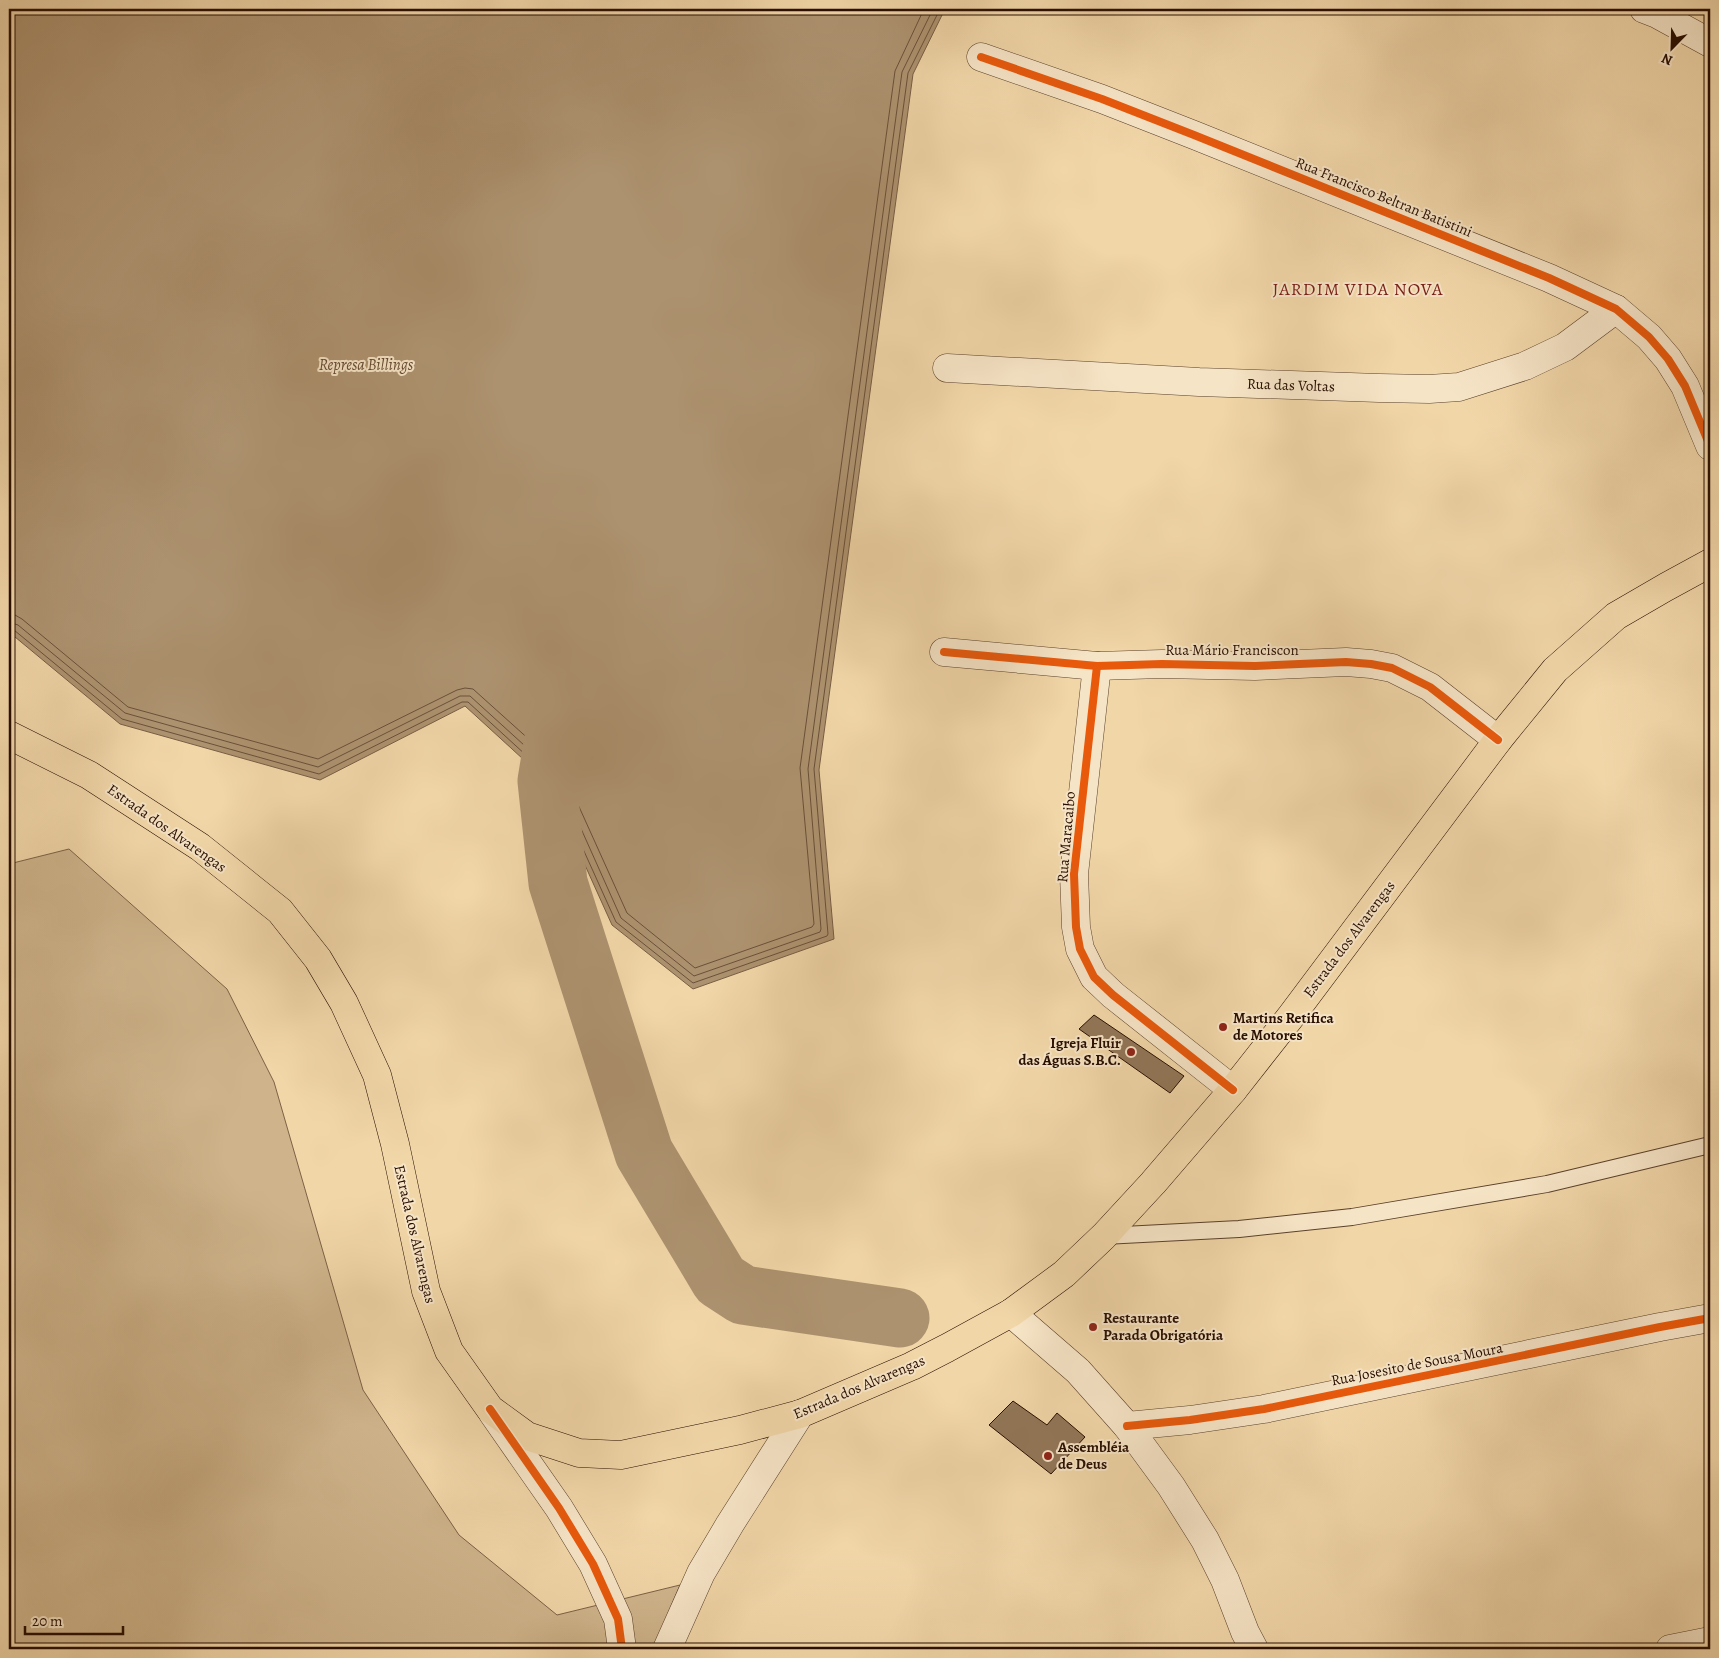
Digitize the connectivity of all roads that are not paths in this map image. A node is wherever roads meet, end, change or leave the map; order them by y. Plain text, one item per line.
1 (1644, 9) edge
2 (1710, 43) edge
3 (981, 57) dead end
4 (1616, 309) junction
5 (947, 368) dead end
6 (1710, 446) edge
7 (1710, 563) edge
8 (944, 652) dead end
9 (1097, 666) junction
10 (9, 735) edge
11 (1498, 740) junction
12 (1233, 1090) junction
13 (1710, 1145) edge
14 (1104, 1236) junction
15 (1011, 1313) junction
16 (1710, 1318) edge
17 (490, 1409) junction
18 (800, 1414) junction
19 (1127, 1426) junction
20 (1710, 1641) edge
21 (1246, 1643) edge
22 (622, 1649) edge
23 (667, 1649) edge
24 (1670, 1649) edge

1 - 2 street
3 - 4 street, Rua Francisco Beltran Batistini
4 - 5 street, Rua das Voltas
4 - 6 street, Rua Francisco Beltran Batistini
7 - 11 main road, Estrada dos Alvarengas
8 - 9 street, Rua Mário Franciscon
9 - 11 street, Rua Mário Franciscon
9 - 12 street, Rua Maracaibo
10 - 17 main road, Estrada dos Alvarengas
11 - 12 main road, Estrada dos Alvarengas
12 - 14 main road, Estrada dos Alvarengas
13 - 14 lane
14 - 15 main road, Estrada dos Alvarengas
15 - 18 main road, Estrada dos Alvarengas
15 - 19 street
16 - 19 street, Rua Josesito de Sousa Moura
17 - 18 main road, Estrada dos Alvarengas
17 - 22 street
18 - 23 street
19 - 21 street
20 - 24 street

